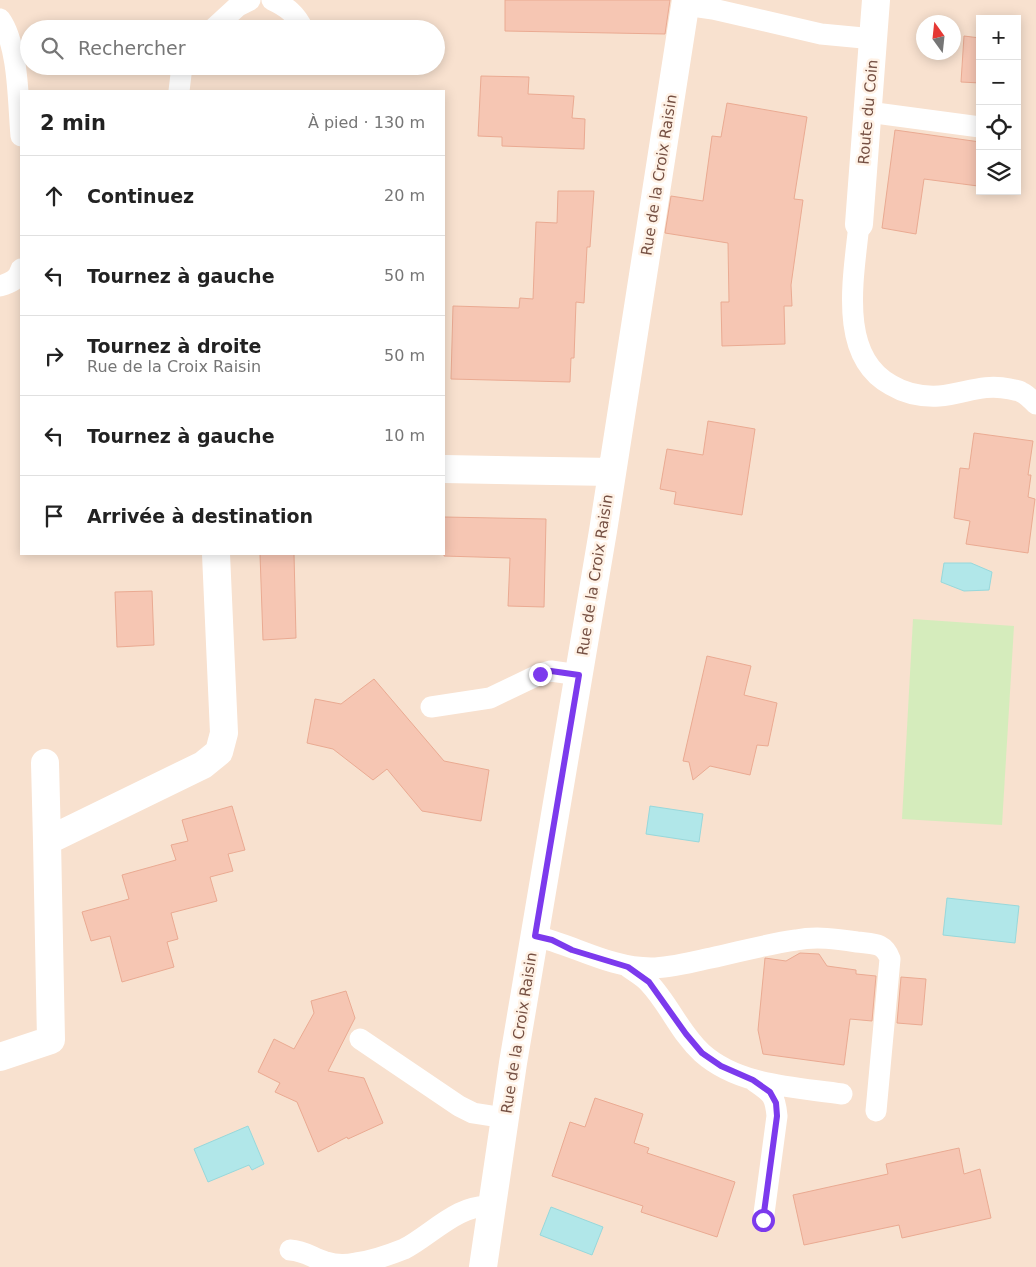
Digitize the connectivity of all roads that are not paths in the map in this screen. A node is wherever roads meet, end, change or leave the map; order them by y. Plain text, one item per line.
1 (250, 0) edge
2 (272, 0) edge
3 (876, 0) edge
4 (686, 2) edge
5 (0, 19) edge
6 (223, 20) edge
7 (298, 20) edge
8 (874, 39) junction
9 (181, 75) edge
10 (179, 90) edge
11 (868, 112) junction
12 (20, 125) edge
13 (976, 126) edge
14 (859, 224) joint
15 (20, 272) edge
16 (0, 286) edge
17 (1036, 404) edge
18 (445, 469) edge
19 (612, 472) junction
20 (216, 555) edge
21 (579, 675) junction
22 (431, 707) dead end
23 (45, 763) dead end
24 (46, 841) junction
25 (535, 936) junction
26 (628, 967) junction
27 (360, 1039) dead end
28 (0, 1057) edge
29 (753, 1080) junction
30 (842, 1094) dead end
31 (876, 1111) dead end
32 (505, 1118) junction
33 (491, 1207) junction
34 (763, 1220) dead end
35 (290, 1250) dead end
36 (483, 1267) edge

1 - 6 lane
2 - 7 lane
3 - 8 street, Route du Coin
4 - 8 lane
4 - 19 street, Rue de la Croix Raisin
5 - 12 lane
8 - 11 street, Route du Coin
9 - 10 lane
11 - 13 lane
11 - 14 street, Route du Coin
14 - 17 lane
15 - 16 lane
18 - 19 street
19 - 21 street, Rue de la Croix Raisin
20 - 24 street
21 - 22 lane
21 - 25 street, Rue de la Croix Raisin
23 - 24 street
24 - 28 street
25 - 26 lane
25 - 32 street, Rue de la Croix Raisin
26 - 29 lane
26 - 31 lane
27 - 32 lane
29 - 30 lane
29 - 34 lane
32 - 33 street, Rue de la Croix Raisin
33 - 35 lane
33 - 36 street, Rue de la Croix Raisin

